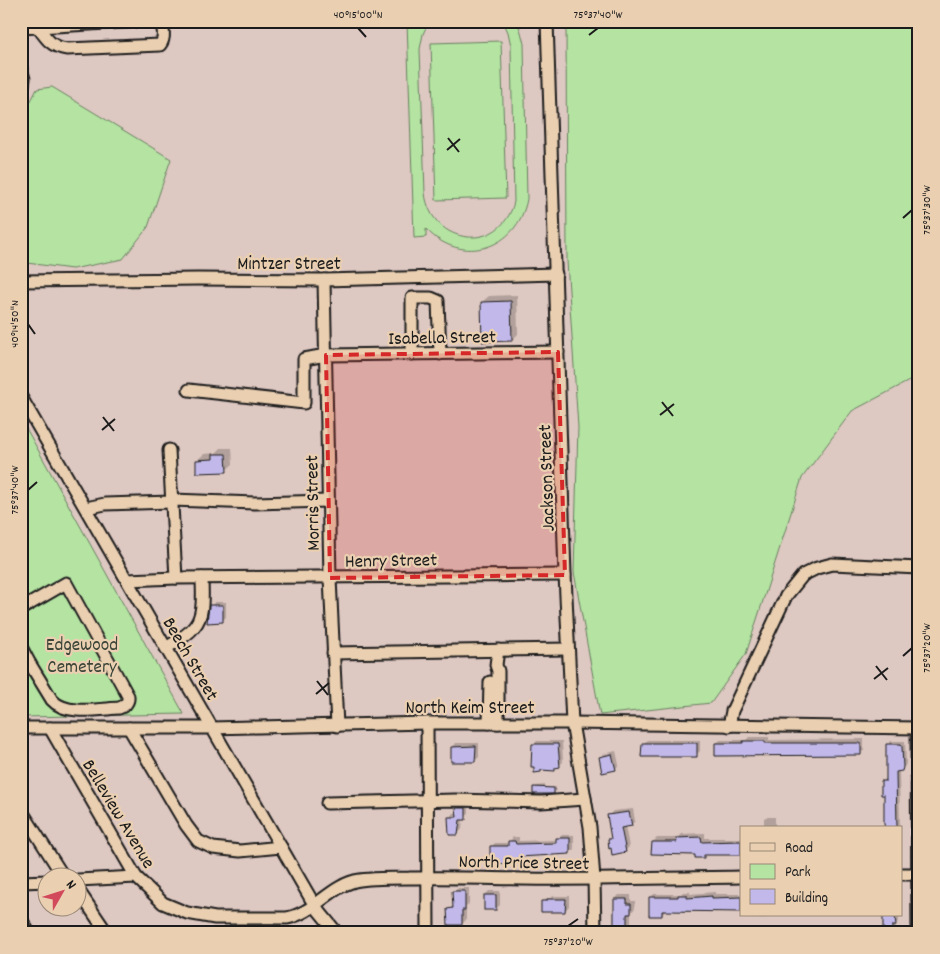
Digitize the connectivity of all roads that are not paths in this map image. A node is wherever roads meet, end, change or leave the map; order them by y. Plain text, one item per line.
1 (141, 21) edge
2 (158, 21) edge
3 (548, 21) edge
4 (38, 27) junction
5 (21, 28) edge
6 (21, 68) edge
7 (21, 97) edge
8 (556, 274) junction
9 (409, 278) junction
10 (324, 280) junction
11 (21, 281) edge
12 (412, 298) junction
13 (558, 352) junction
14 (412, 354) junction
15 (440, 354) junction
16 (326, 355) junction
17 (190, 390) dead end
18 (21, 397) edge
19 (169, 450) dead end
20 (328, 500) junction
21 (172, 501) junction
22 (86, 508) junction
23 (919, 568) edge
24 (565, 575) junction
25 (176, 578) junction
26 (202, 578) junction
27 (330, 578) junction
28 (127, 580) junction
29 (21, 608) edge
30 (21, 648) edge
31 (166, 648) junction
32 (568, 649) junction
33 (498, 650) junction
34 (333, 653) junction
35 (26, 664) edge
36 (427, 723) junction
37 (493, 723) junction
38 (572, 723) junction
39 (337, 726) junction
40 (729, 726) junction
41 (21, 728) edge
42 (50, 728) junction
43 (129, 728) junction
44 (211, 728) junction
45 (918, 728) edge
46 (585, 799) junction
47 (428, 801) junction
48 (327, 803) dead end
49 (21, 810) edge
50 (281, 847) junction
51 (56, 866) edge
52 (902, 874) edge
53 (918, 874) edge
54 (136, 877) junction
55 (740, 877) edge
56 (428, 878) junction
57 (88, 879) edge
58 (594, 879) junction
59 (38, 881) edge
60 (21, 882) edge
61 (88, 905) edge
62 (315, 906) junction
63 (21, 919) edge
64 (29, 933) edge
65 (107, 933) edge
66 (337, 933) edge
67 (428, 933) edge
68 (595, 933) edge
69 (918, 933) edge

1 - 4 street
2 - 4 street
3 - 8 street, Jackson Street
4 - 5 street
6 - 7 street
8 - 9 street, Mintzer Street
8 - 13 street, Jackson Street
9 - 10 street, Mintzer Street
9 - 12 street
10 - 11 street, Mintzer Street
10 - 16 street, Morris Street
12 - 14 street
12 - 15 street
13 - 15 street, Isabella Street
13 - 24 street, Jackson Street
14 - 15 street, Isabella Street
14 - 16 street, Isabella Street
16 - 17 street, Isabella Street
16 - 20 street, Morris Street
18 - 22 street, Beech Street
19 - 21 street
20 - 21 street
20 - 27 street, Morris Street
21 - 22 street
21 - 25 street
22 - 28 street, Beech Street
23 - 40 street
24 - 27 street, Henry Street
24 - 32 street, Jackson Street
25 - 26 street, Henry Street
25 - 28 street, Henry Street
26 - 27 street, Henry Street
26 - 31 street
27 - 34 street, Morris Street
28 - 31 street, Beech Street
29 - 35 street
30 - 35 street
31 - 44 street, Beech Street
32 - 33 street
32 - 38 street, Jackson Street
33 - 34 street
33 - 37 street
34 - 39 street, Morris Street
36 - 37 street, North Keim Street
36 - 39 street, North Keim Street
36 - 47 street
37 - 38 street, North Keim Street
38 - 40 street, North Keim Street
38 - 46 street, Jackson Street
39 - 44 street, North Keim Street
40 - 45 street, North Keim Street
41 - 42 street, North Keim Street
42 - 43 street, North Keim Street
42 - 54 street, Belleview Avenue
43 - 44 street, North Keim Street
43 - 50 street
44 - 50 street, Beech Street
45 - 53 street
46 - 47 street
46 - 58 street, Jackson Street
47 - 48 street
47 - 56 street
49 - 51 street
50 - 62 street, Beech Street
52 - 53 street
53 - 69 street
54 - 57 street
54 - 62 street, Belleview Avenue
55 - 58 street, North Price Street
56 - 58 street, North Price Street
56 - 62 street, North Price Street
56 - 67 street
58 - 68 street, Jackson Street
59 - 60 street
61 - 65 street
62 - 66 street, Beech Street
63 - 64 street

